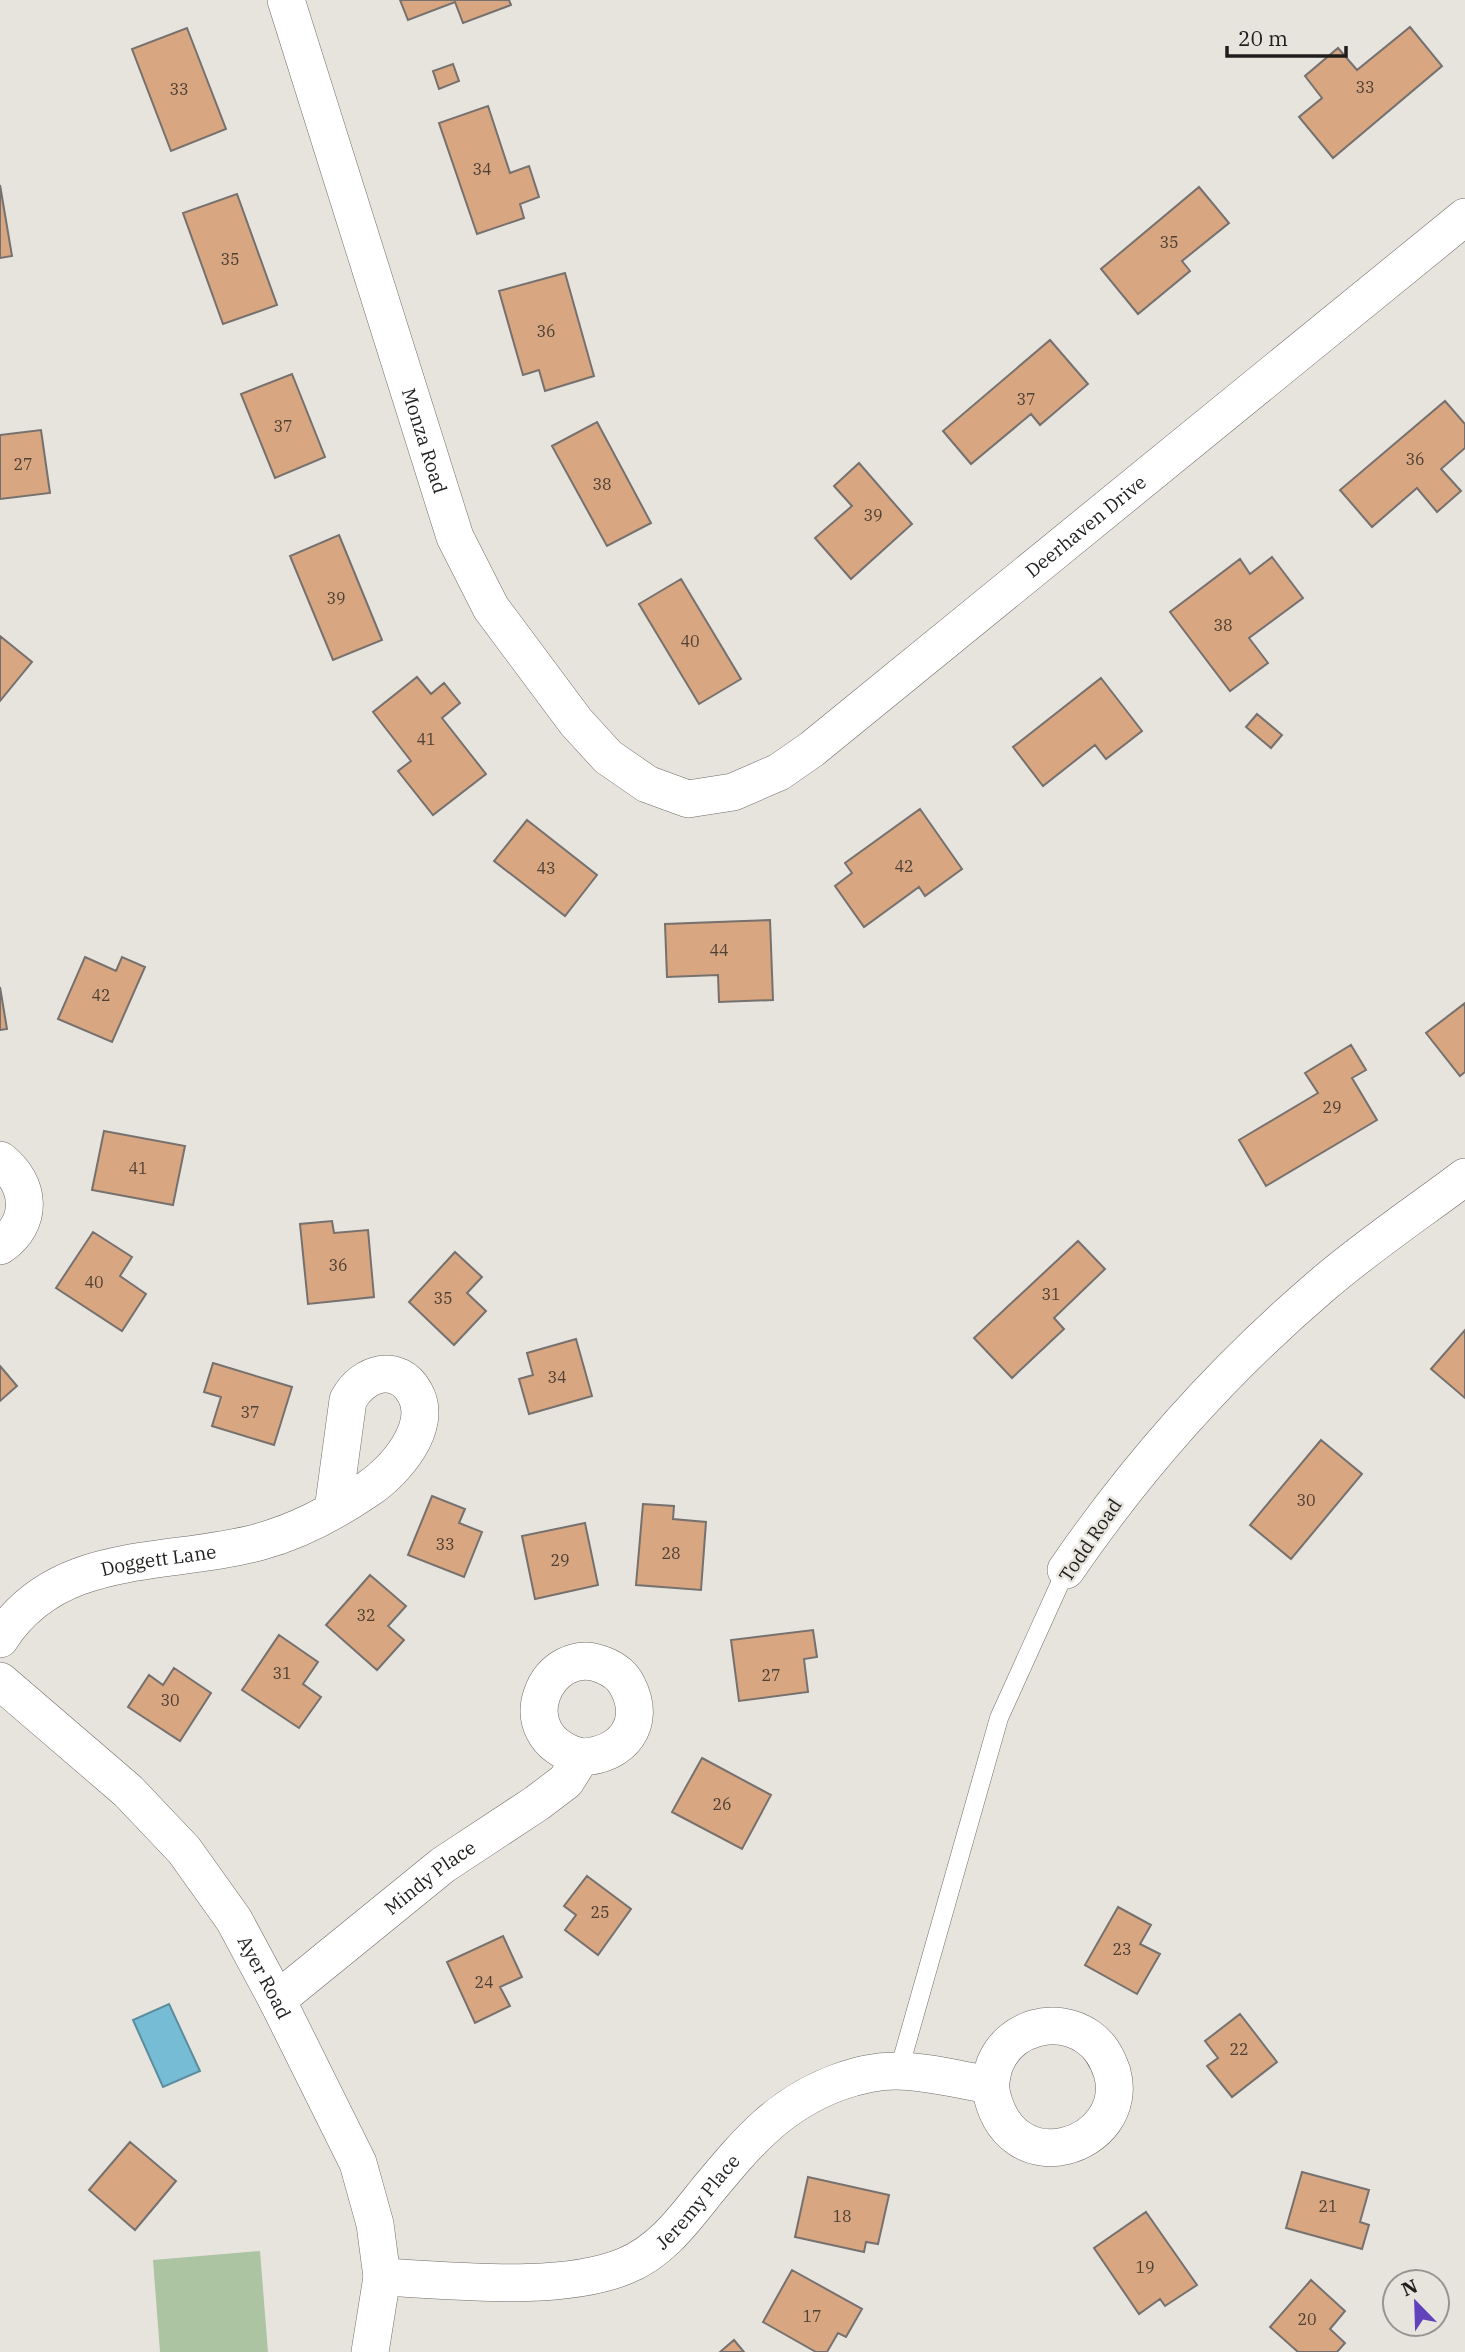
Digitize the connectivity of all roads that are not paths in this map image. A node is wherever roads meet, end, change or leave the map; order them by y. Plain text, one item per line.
1 (286, 0) edge
2 (1465, 217) edge
3 (688, 799) joint
4 (0, 1160) edge
5 (1465, 1177) edge
6 (0, 1246) edge
7 (333, 1510) dead end
8 (1066, 1570) joint
9 (0, 1639) edge
10 (0, 1681) edge
11 (581, 1757) dead end
12 (277, 2000) junction
13 (899, 2070) junction
14 (990, 2085) dead end
15 (382, 2277) junction
16 (370, 2352) edge

1 - 3 street, Monza Road
2 - 3 street, Deerhaven Drive
4 - 6 street
5 - 8 street, Todd Road
7 - 9 street, Doggett Lane
8 - 13 lane, Todd Road
10 - 12 street, Ayer Road
11 - 12 street, Mindy Place
12 - 15 street, Ayer Road
13 - 14 street, Jeremy Place
13 - 15 street, Jeremy Place
15 - 16 street, Ayer Road

